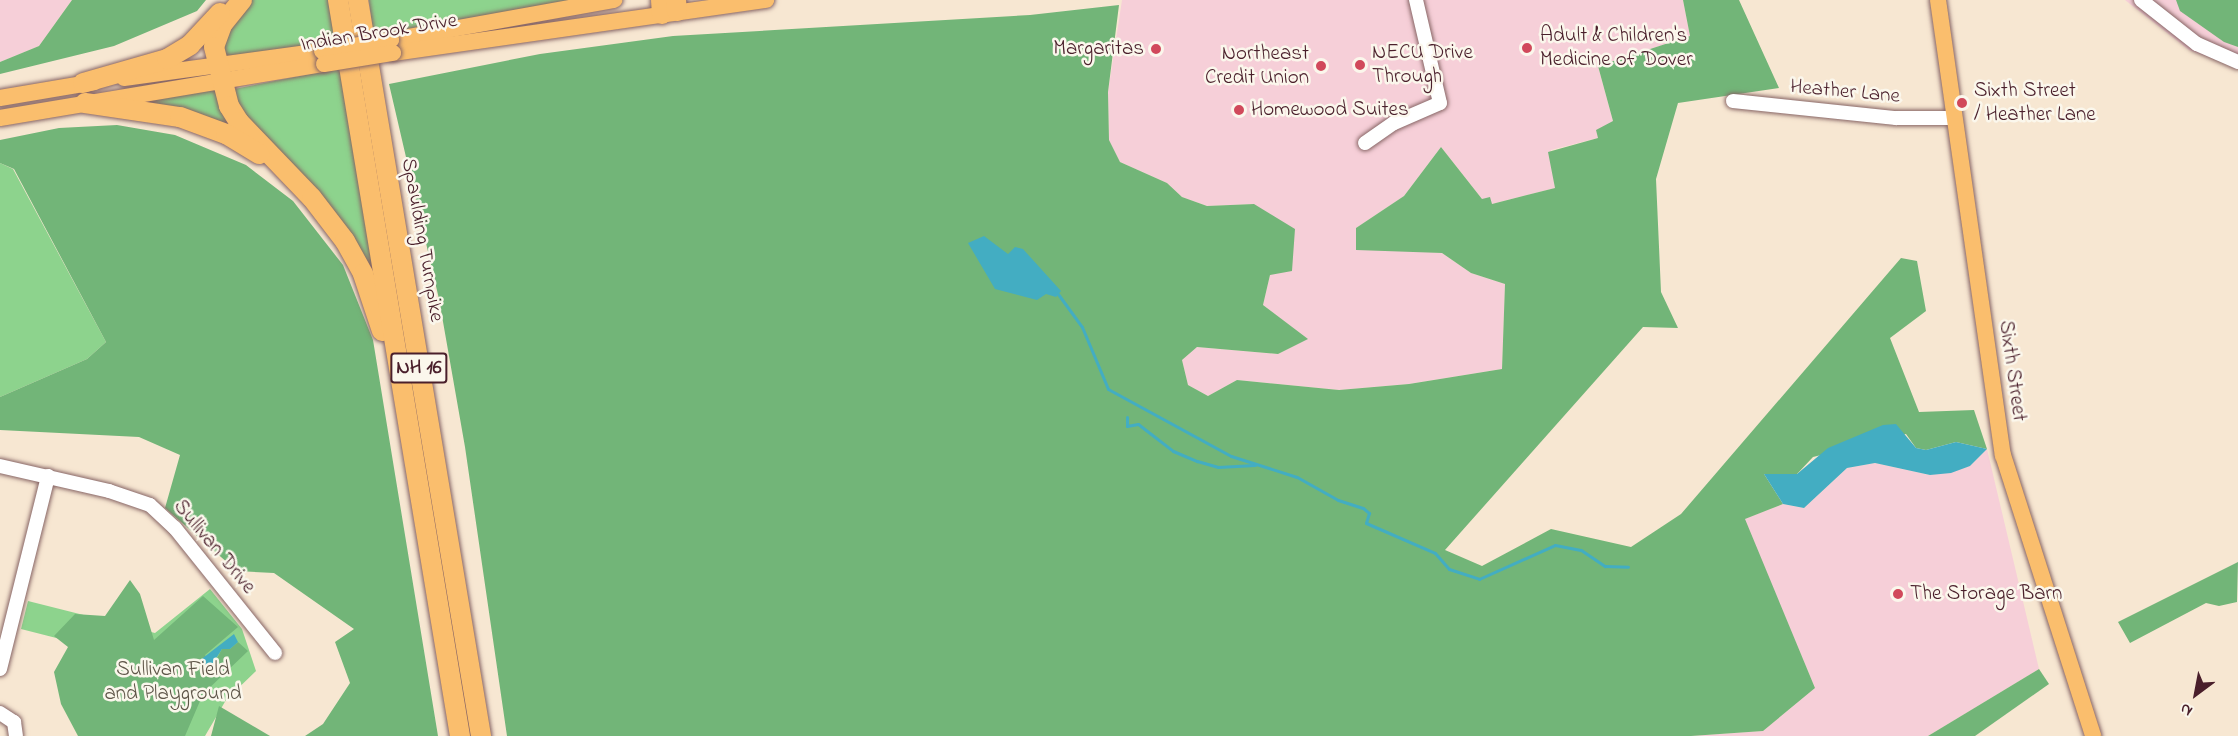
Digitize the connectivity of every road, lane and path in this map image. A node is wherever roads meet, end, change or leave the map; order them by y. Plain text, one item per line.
1 (231, 0) edge
2 (242, 0) edge
3 (338, 0) edge
4 (358, 0) edge
5 (614, 0) edge
6 (766, 0) edge
7 (1416, 0) edge
8 (1938, 0) edge
9 (2141, 0) edge
10 (669, 6) edge
11 (392, 46) junction
12 (2238, 62) edge
13 (218, 74) junction
14 (83, 83) junction
15 (0, 98) edge
16 (1733, 101) dead end
17 (85, 103) junction
18 (0, 118) edge
19 (1954, 118) junction
20 (1365, 143) dead end
21 (285, 169) junction
22 (405, 407) junction
23 (0, 466) edge
24 (48, 476) junction
25 (275, 653) dead end
26 (0, 669) edge
27 (0, 713) edge
28 (16, 736) edge
29 (460, 736) edge
30 (481, 736) edge
31 (2093, 736) edge

1 - 14 highway
2 - 13 highway
3 - 22 highway, Spaulding Turnpike / NH 16
4 - 30 highway, Spaulding Turnpike / NH 16
5 - 11 main road, Indian Brook Drive
6 - 10 main road, Indian Brook Drive
7 - 20 street
8 - 19 main road, Sixth Street
9 - 12 street
10 - 11 main road, Indian Brook Drive
11 - 13 main road, Indian Brook Drive, bridge
13 - 14 main road, Indian Brook Drive
13 - 17 main road, Indian Brook Drive
13 - 21 highway
14 - 15 main road, Indian Brook Drive
16 - 19 street, Heather Lane
17 - 18 main road, Indian Brook Drive
17 - 21 highway
19 - 31 main road, Sixth Street
21 - 22 highway
22 - 29 highway, Spaulding Turnpike / NH 16
23 - 24 street, Sullivan Drive
24 - 25 street, Sullivan Drive
24 - 26 street
27 - 28 street

